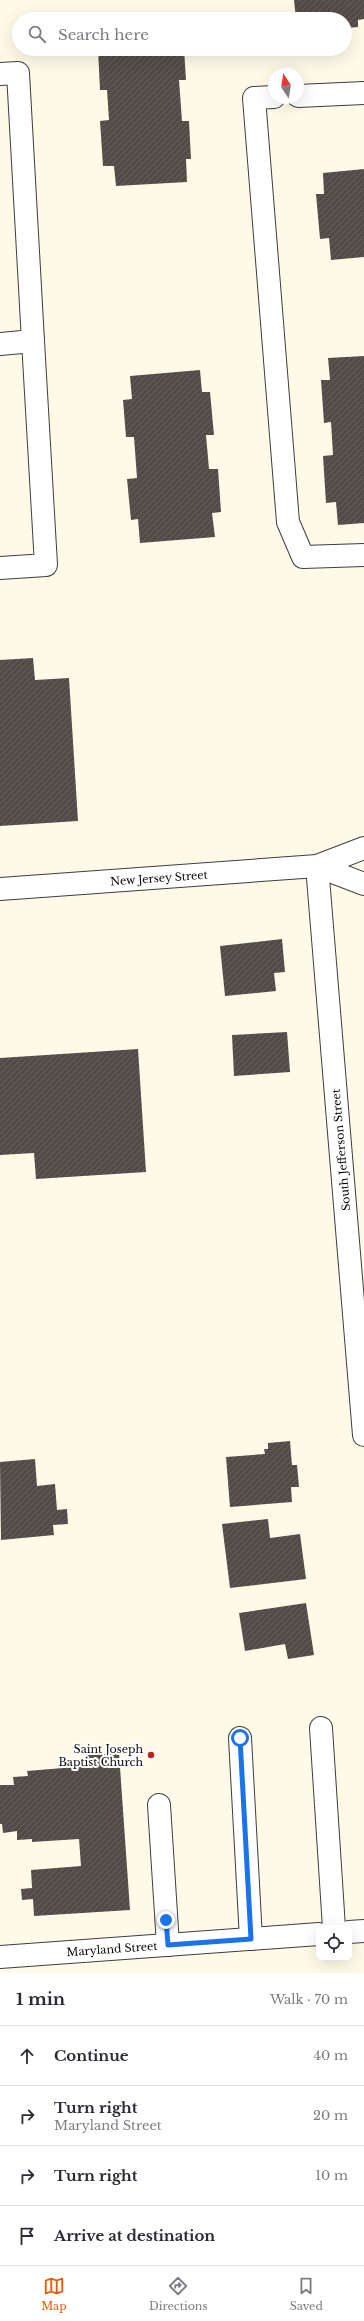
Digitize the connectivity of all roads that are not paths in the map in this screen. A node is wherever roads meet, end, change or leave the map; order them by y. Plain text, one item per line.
1 (0, 74) edge
2 (364, 93) edge
3 (304, 96) edge
4 (268, 97) edge
5 (33, 341) junction
6 (0, 344) edge
7 (364, 555) edge
8 (0, 568) edge
9 (364, 848) edge
10 (318, 866) junction
11 (364, 884) edge
12 (0, 890) edge
13 (364, 1422) edge
14 (321, 1728) dead end
15 (240, 1738) dead end
16 (159, 1805) dead end
17 (334, 1925) edge
18 (364, 1931) edge
19 (352, 1932) edge
20 (316, 1934) edge
21 (251, 1939) junction
22 (168, 1945) junction
23 (0, 1957) edge

1 - 5 street
2 - 3 street
4 - 7 street
5 - 6 street
5 - 8 street
9 - 10 street, New Jersey Street
10 - 11 street, New Jersey Street
10 - 12 street, New Jersey Street
10 - 13 street, South Jefferson Street
14 - 17 street
15 - 21 street
16 - 22 street
18 - 19 street
20 - 21 street, Maryland Street
21 - 22 street, Maryland Street
22 - 23 street, Maryland Street

